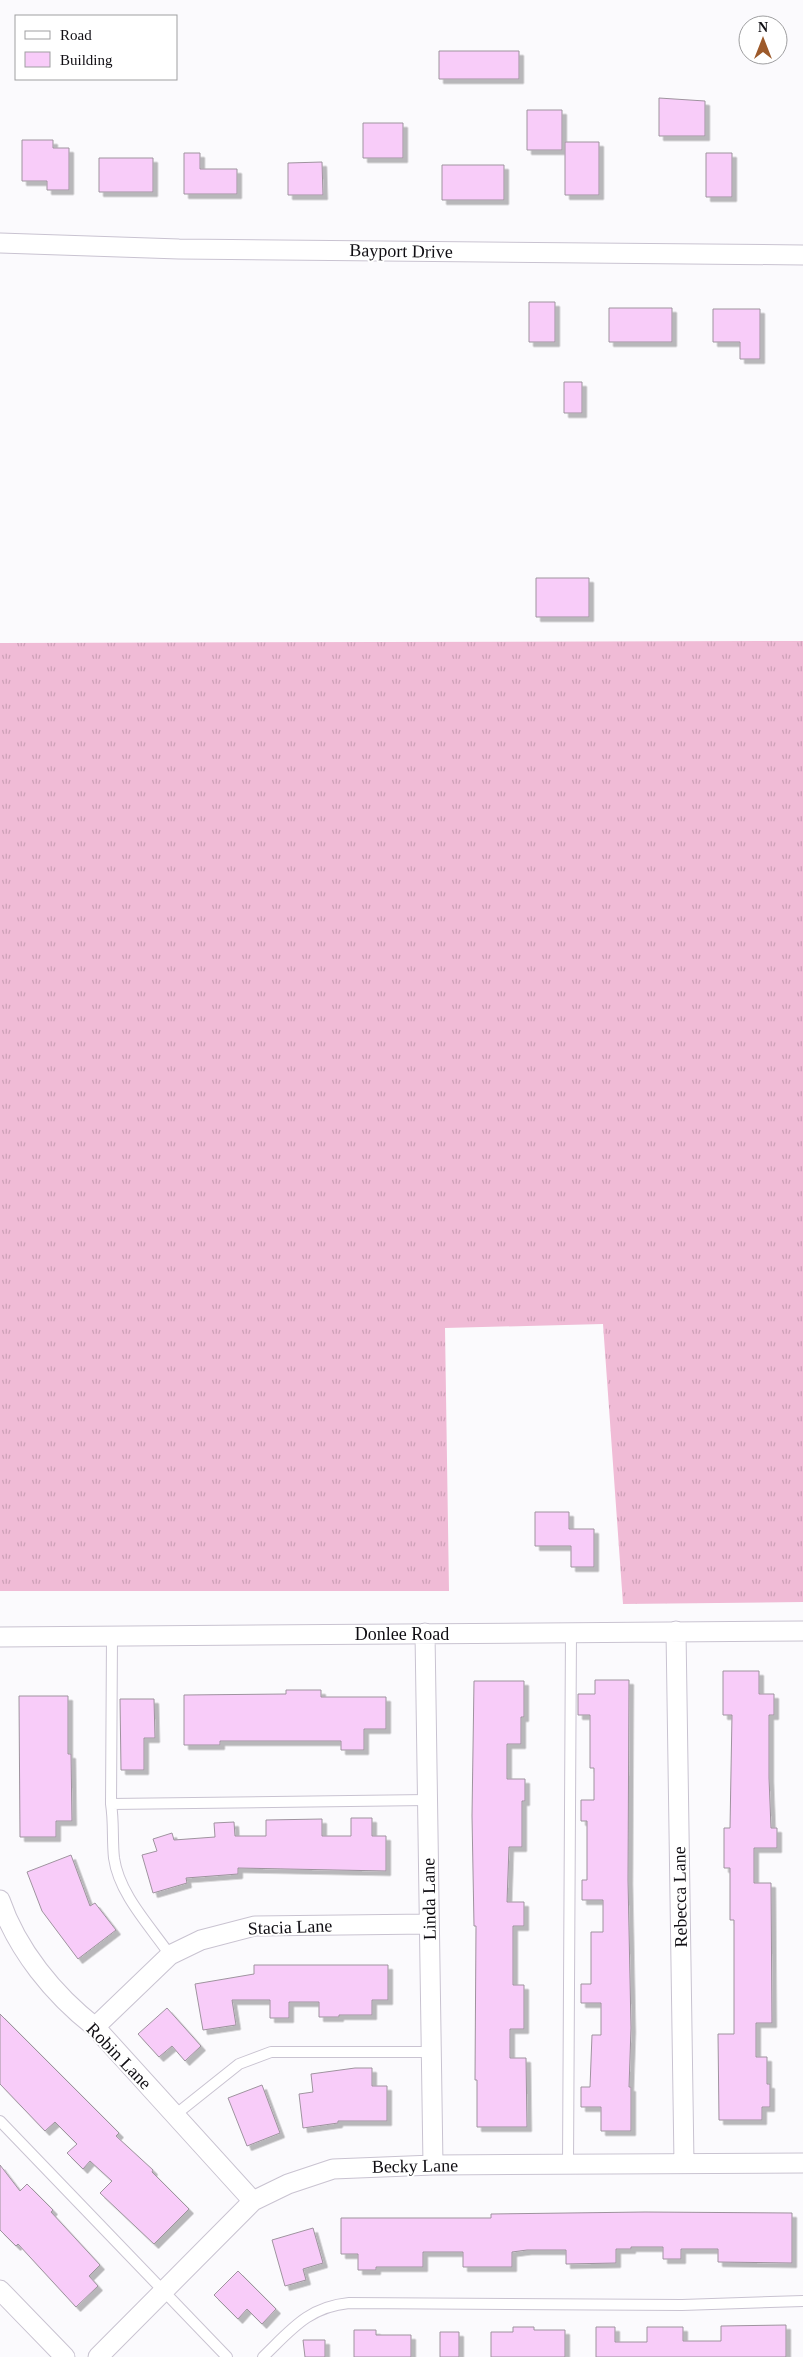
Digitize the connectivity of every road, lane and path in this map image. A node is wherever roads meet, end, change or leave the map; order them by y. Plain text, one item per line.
1 (0, 243) edge
2 (803, 255) edge
3 (803, 1630) edge
4 (676, 1631) junction
5 (571, 1632) junction
6 (424, 1633) junction
7 (112, 1636) junction
8 (0, 1637) edge
9 (427, 1800) junction
10 (111, 1804) junction
11 (0, 1900) edge
12 (429, 1924) junction
13 (170, 1955) junction
14 (95, 2027) junction
15 (431, 2052) junction
16 (174, 2115) junction
17 (0, 2121) edge
18 (803, 2162) edge
19 (568, 2164) junction
20 (684, 2164) junction
21 (433, 2165) junction
22 (253, 2201) junction
23 (0, 2290) edge
24 (164, 2292) junction
25 (803, 2301) edge
26 (65, 2357) edge
27 (98, 2357) edge
28 (227, 2357) edge
29 (263, 2357) edge

1 - 2 street, Bayport Drive
3 - 4 street, Donlee Road
4 - 5 street, Donlee Road
4 - 20 street, Rebecca Lane
5 - 6 street, Donlee Road
5 - 19 lane
6 - 7 street, Donlee Road
6 - 9 street, Linda Lane
7 - 8 street, Donlee Road
7 - 10 lane
9 - 10 lane
9 - 12 street, Linda Lane
10 - 13 lane
11 - 14 street, Robin Lane
12 - 13 street, Stacia Lane
12 - 15 street, Linda Lane
13 - 14 street, Stacia Lane
14 - 16 street, Robin Lane
15 - 16 lane
15 - 21 street, Linda Lane
16 - 22 street, Robin Lane
17 - 24 lane
18 - 20 street, Becky Lane
19 - 20 street, Becky Lane
19 - 21 street, Becky Lane
21 - 22 street, Becky Lane
22 - 24 street, Becky Lane
23 - 26 street
24 - 27 street, Becky Lane
24 - 28 lane
25 - 29 lane

